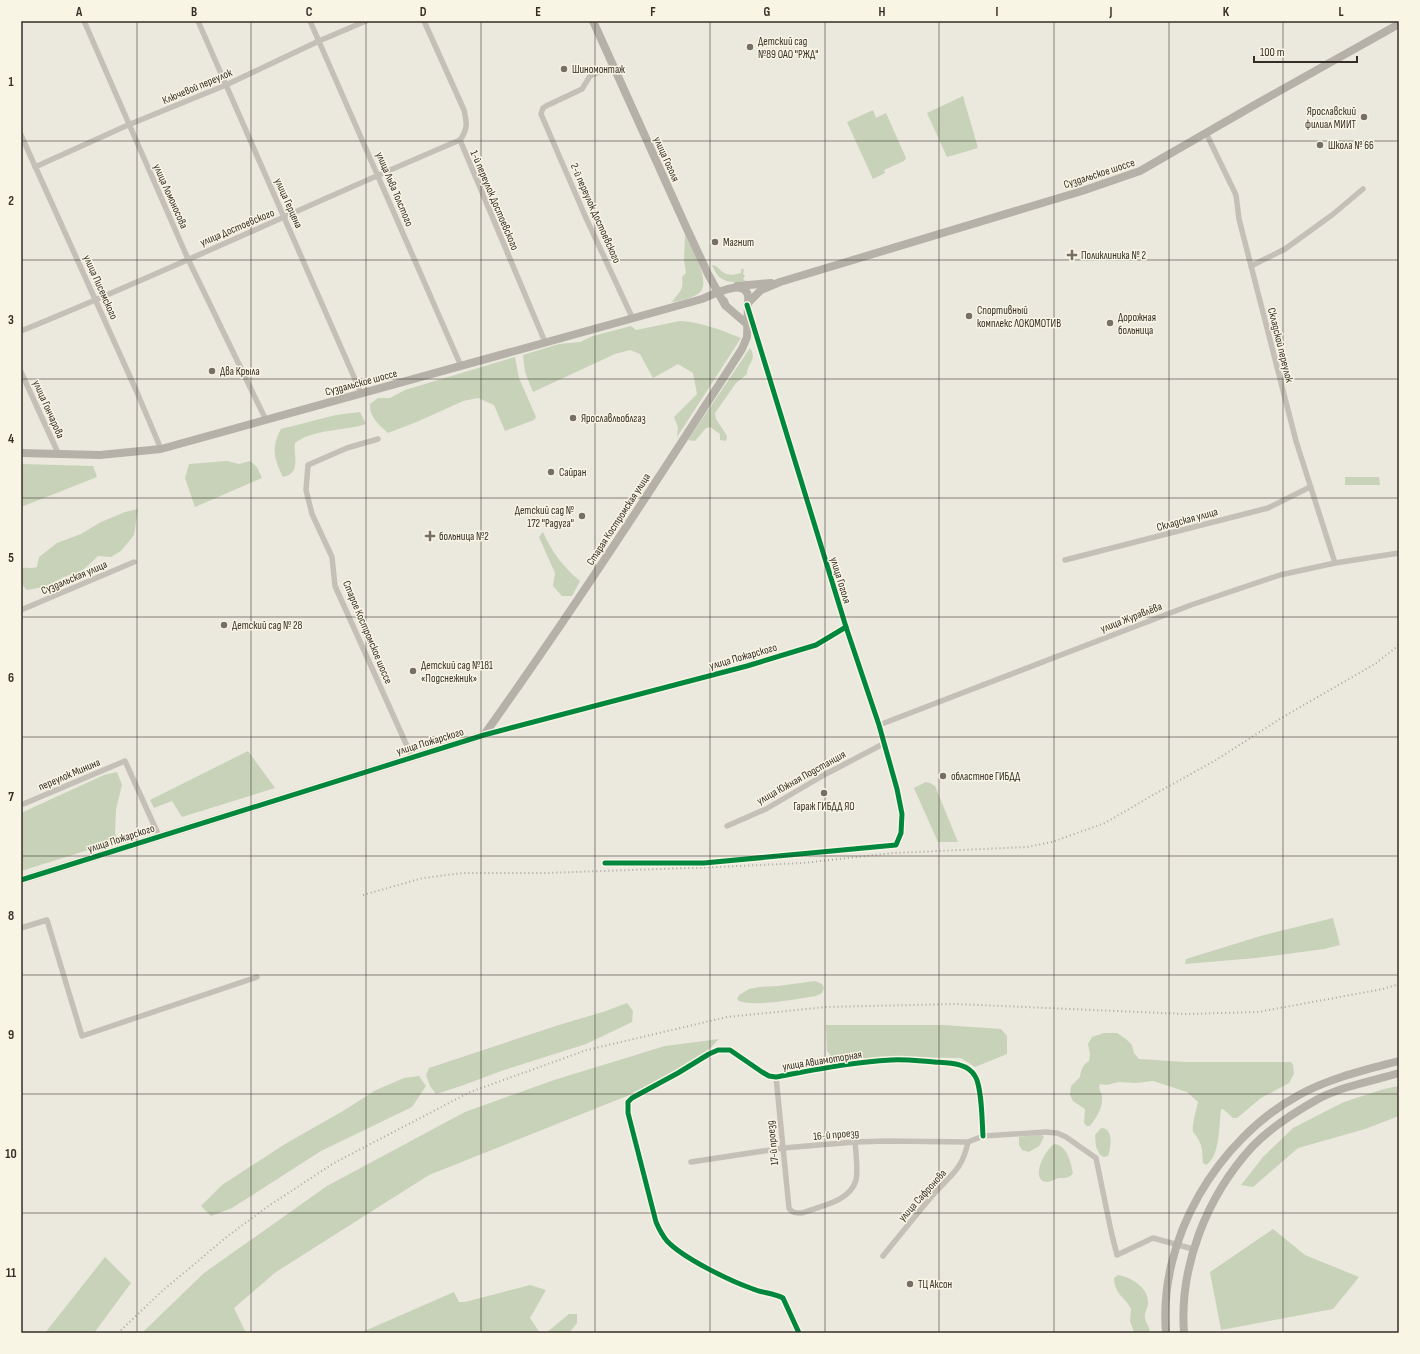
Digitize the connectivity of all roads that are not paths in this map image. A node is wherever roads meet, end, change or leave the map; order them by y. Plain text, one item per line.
1 (84, 21) edge
2 (198, 21) edge
3 (310, 21) edge
4 (366, 21) edge
5 (424, 21) edge
6 (593, 21) edge
7 (1399, 24) edge
8 (319, 41) junction
9 (613, 66) junction
10 (226, 85) junction
11 (128, 125) junction
12 (1206, 133) junction
13 (21, 135) edge
14 (460, 140) junction
15 (35, 167) junction
16 (378, 175) junction
17 (1363, 189) dead end
18 (285, 218) junction
19 (188, 259) junction
20 (1251, 266) junction
21 (708, 274) junction
22 (780, 282) junction
23 (732, 288) junction
24 (718, 293) junction
25 (702, 298) junction
26 (96, 300) junction
27 (725, 305) junction
28 (748, 305) junction
29 (732, 311) junction
30 (632, 318) junction
31 (748, 325) junction
32 (21, 331) edge
33 (756, 334) junction
34 (545, 342) junction
35 (461, 366) junction
36 (21, 372) edge
37 (361, 392) junction
38 (266, 420) junction
39 (378, 439) dead end
40 (161, 449) junction
41 (21, 453) edge
42 (59, 454) junction
43 (1310, 487) junction
44 (1399, 553) edge
45 (1065, 560) dead end
46 (134, 562) dead end
47 (1335, 563) junction
48 (21, 610) edge
49 (846, 627) junction
50 (879, 725) junction
51 (484, 735) junction
52 (883, 744) junction
53 (412, 757) junction
54 (21, 805) edge
55 (727, 826) dead end
56 (159, 836) junction
57 (605, 863) dead end
58 (21, 880) edge
59 (21, 928) edge
60 (258, 977) dead end
61 (1399, 1061) edge
62 (1399, 1073) edge
63 (776, 1077) junction
64 (983, 1136) junction
65 (855, 1142) junction
66 (968, 1142) junction
67 (783, 1148) junction
68 (691, 1162) dead end
69 (1176, 1245) junction
70 (1194, 1249) junction
71 (883, 1256) dead end
72 (799, 1333) edge
73 (1166, 1333) edge
74 (1184, 1333) edge

1 - 11 street, улица Ломоносова
2 - 10 street, улица Герцена
3 - 8 street, улица Льва Толстого
4 - 8 street, Ключевой переулок
5 - 14 street, 1-й переулок Достоевского
6 - 9 main road, улица Гоголя
7 - 12 main road, Суздальское шоссе
8 - 10 street, Ключевой переулок
8 - 16 street, улица Льва Толстого
9 - 21 main road, улица Гоголя
9 - 30 street, 2-й переулок Достоевского
10 - 11 street, Ключевой переулок
10 - 18 street, улица Герцена
11 - 15 street, Ключевой переулок
11 - 19 street, улица Ломоносова
12 - 20 street, Складской переулок
12 - 22 main road, Суздальское шоссе
13 - 15 street, улица Писемского
14 - 16 street, улица Достоевского
14 - 34 street, 1-й переулок Достоевского
15 - 26 street, улица Писемского
16 - 18 street, улица Достоевского
16 - 35 street, улица Льва Толстого
17 - 20 street
18 - 19 street, улица Достоевского
18 - 37 street, улица Герцена
19 - 26 street, улица Достоевского
19 - 38 street, улица Ломоносова
20 - 43 street, Складской переулок
21 - 23 main road
21 - 24 main road, улица Гоголя
21 - 25 main road
22 - 23 main road, Суздальское шоссе
22 - 28 main road, Суздальское шоссе
23 - 24 main road, Суздальское шоссе
23 - 27 main road
23 - 28 main road
24 - 25 main road, Суздальское шоссе
24 - 27 main road, улица Гоголя
25 - 27 main road
25 - 30 main road, Суздальское шоссе
26 - 32 street, улица Достоевского
26 - 40 street, улица Писемского
27 - 29 main road
28 - 29 main road
28 - 31 main road, Старая Костромская улица
28 - 33 street, улица Гоголя
29 - 31 main road, улица Гоголя
30 - 34 main road, Суздальское шоссе
31 - 33 street, улица Гоголя
31 - 51 main road, Старая Костромская улица
33 - 49 street, улица Гоголя
34 - 35 main road, Суздальское шоссе
35 - 37 main road, Суздальское шоссе
36 - 42 street, улица Гончарова
37 - 38 main road, Суздальское шоссе
38 - 40 main road, Суздальское шоссе
39 - 53 street, Старое Костромское шоссе
40 - 42 main road, Суздальское шоссе
41 - 42 main road, Суздальское шоссе
43 - 45 street, Складская улица
43 - 47 street, Складской переулок
44 - 47 street, улица Журавлёва
46 - 48 street, Суздальская улица
47 - 50 street, улица Журавлёва
49 - 50 street, улица Гоголя
49 - 51 street, улица Пожарского
50 - 52 street, улица Гоголя
51 - 53 main road, улица Пожарского
52 - 55 street, улица Южная Подстанция
52 - 57 street, улица Гоголя
53 - 56 main road, улица Пожарского
54 - 56 street, переулок Минина
56 - 58 main road, улица Пожарского
59 - 60 street
61 - 69 main road
62 - 70 main road
63 - 64 street, улица Авиамоторная
63 - 67 street, 17-й проезд
63 - 72 street, улица Авиамоторная
64 - 66 street, 16-й проезд
64 - 69 street, 16-й проезд
65 - 66 street, 16-й проезд
65 - 67 street, 16-й проезд
65 - 67 street, 17-й проезд
66 - 71 street, улица Сафронова
67 - 68 street, 16-й проезд
69 - 70 street
69 - 73 main road
70 - 74 main road

